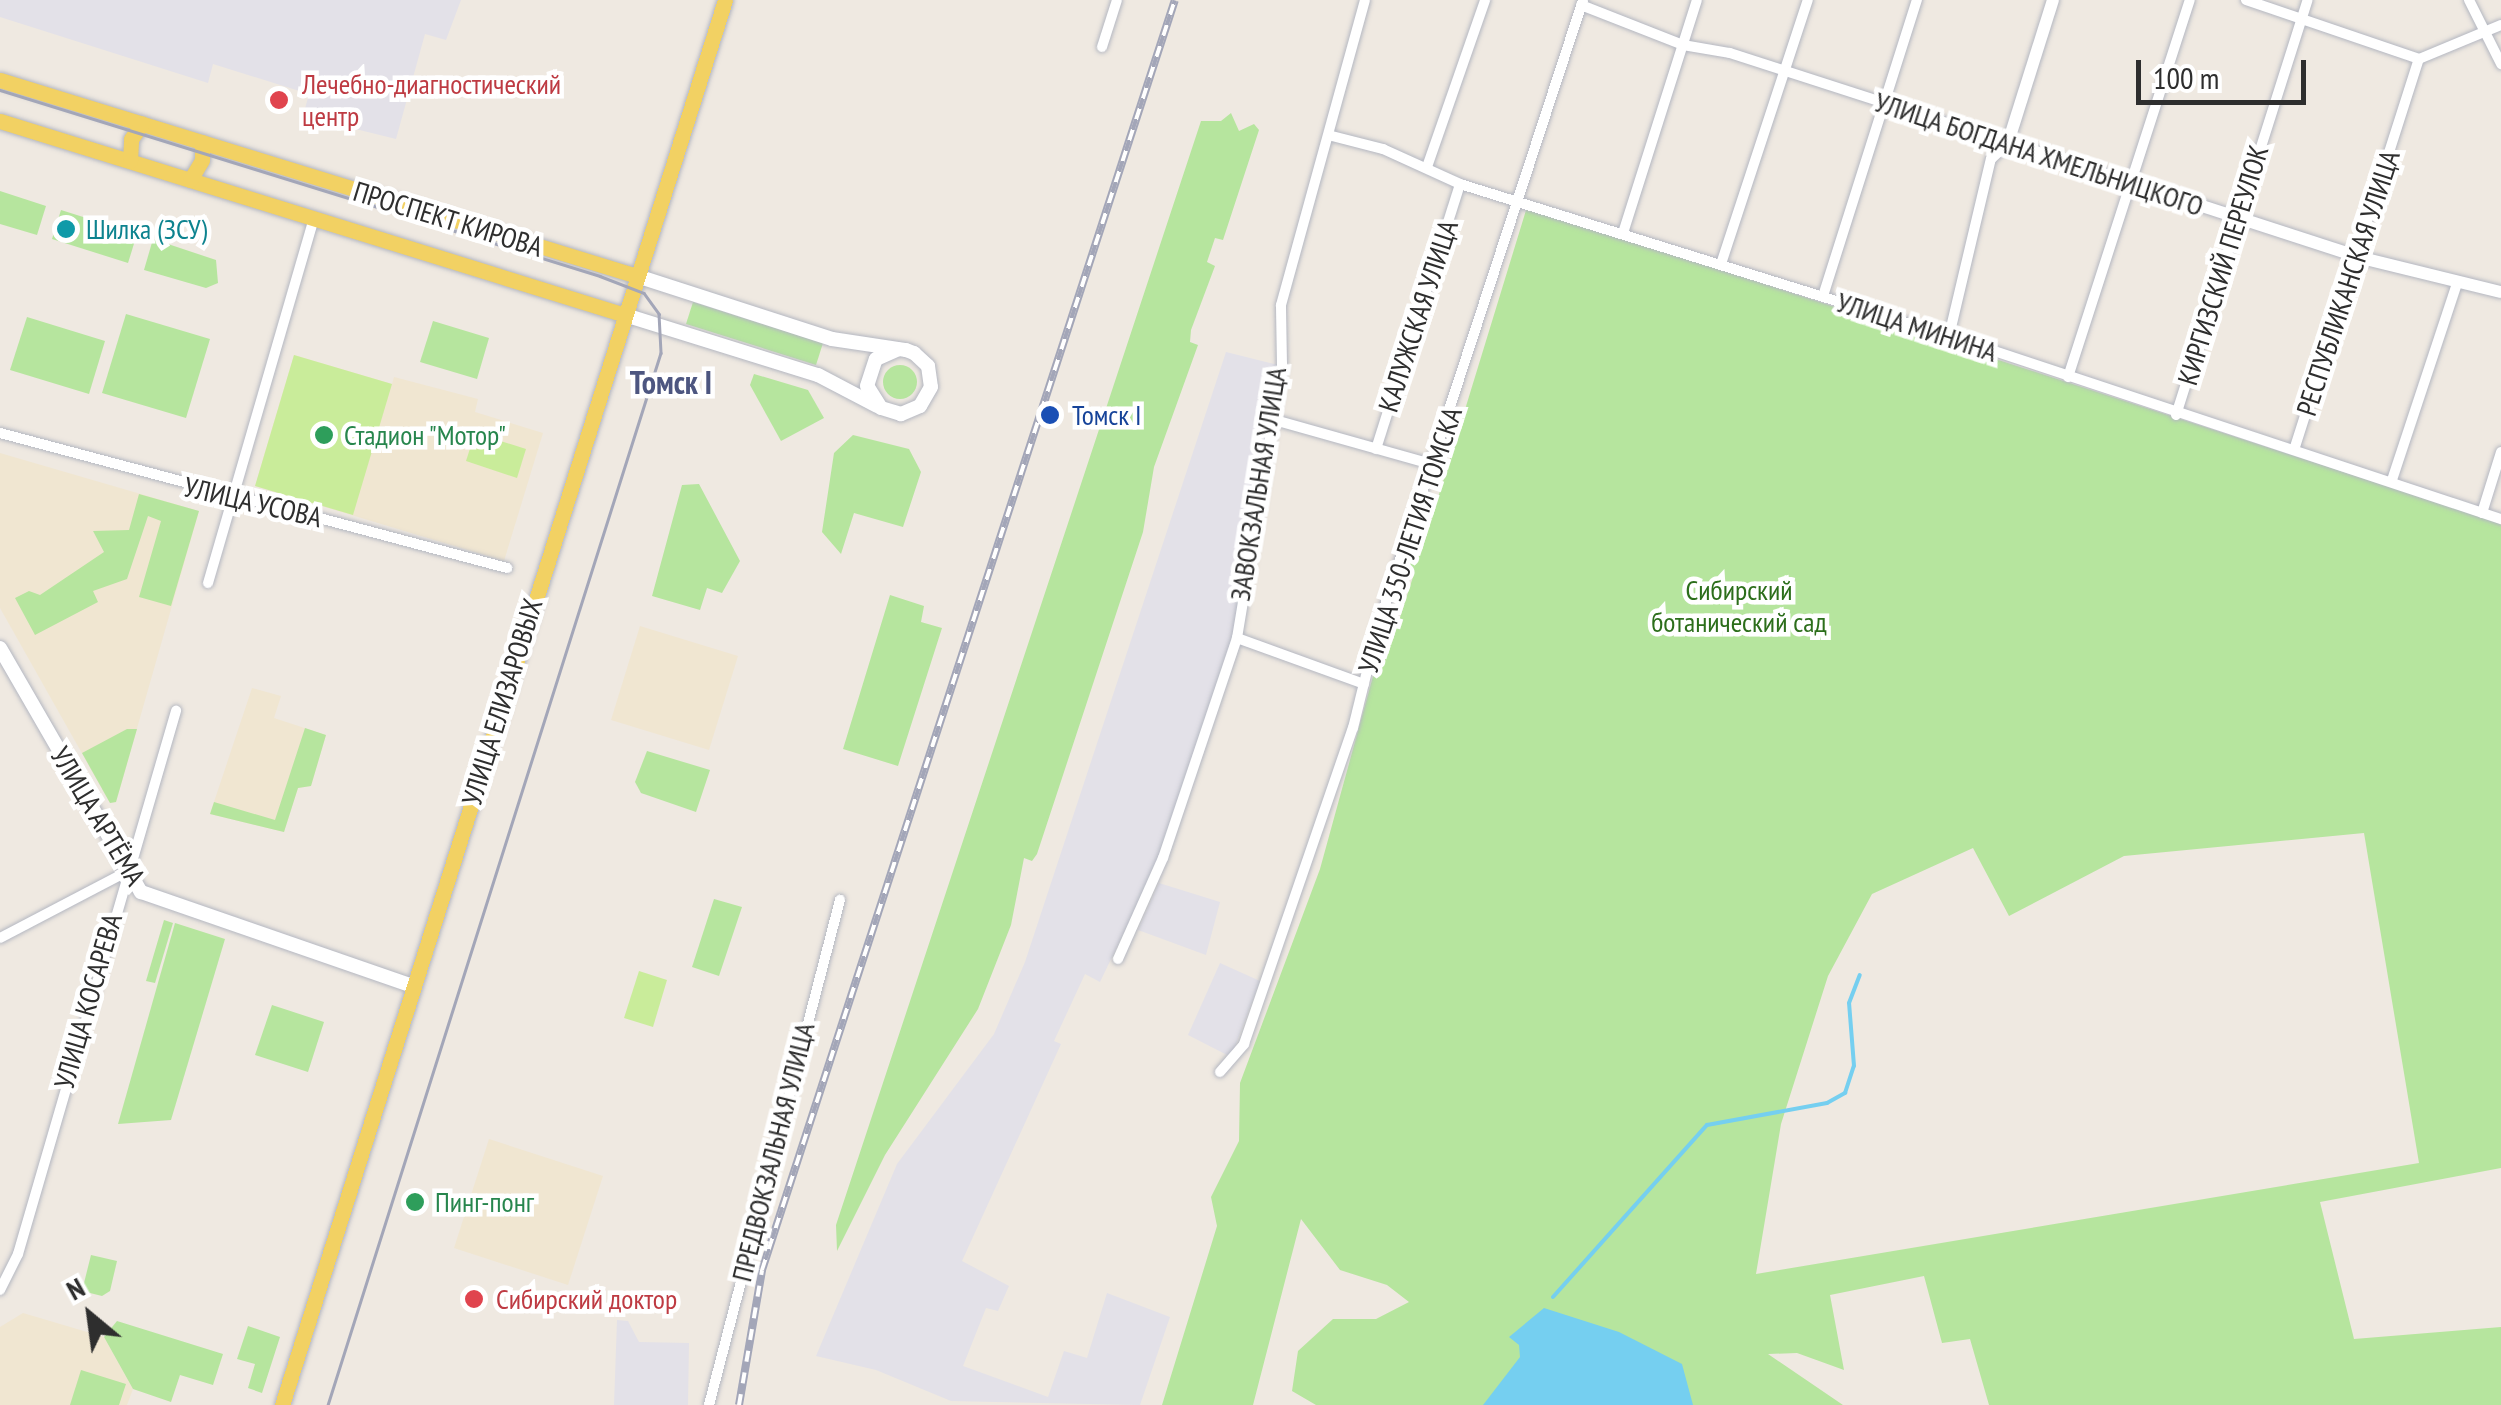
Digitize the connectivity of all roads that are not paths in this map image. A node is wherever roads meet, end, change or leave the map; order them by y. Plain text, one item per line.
1 (725, 0) edge
2 (1117, 0) edge
3 (1366, 0) edge
4 (1484, 0) edge
5 (1698, 0) edge
6 (1808, 0) edge
7 (1917, 0) edge
8 (2054, 0) edge
9 (2190, 0) edge
10 (2246, 0) edge
11 (2308, 0) edge
12 (2469, 0) edge
13 (1582, 2) edge
14 (2304, 19) junction
15 (2501, 25) edge
16 (2486, 34) junction
17 (1683, 45) junction
18 (1102, 47) dead end
19 (2419, 59) junction
20 (2501, 64) edge
21 (1784, 71) junction
22 (0, 80) edge
23 (1882, 102) junction
24 (0, 121) edge
25 (142, 124) junction
26 (1332, 136) junction
27 (202, 142) junction
28 (2008, 143) junction
29 (130, 162) junction
30 (1427, 167) junction
31 (190, 180) junction
32 (1460, 184) junction
33 (2126, 184) junction
34 (1517, 201) junction
35 (314, 219) junction
36 (2237, 219) junction
37 (1623, 233) junction
38 (2358, 257) junction
39 (1721, 264) junction
40 (637, 276) junction
41 (2457, 283) junction
42 (2501, 292) edge
43 (1823, 296) junction
44 (625, 315) junction
45 (1949, 336) junction
46 (898, 349) junction
47 (2068, 377) junction
48 (881, 408) junction
49 (2176, 416) junction
50 (1271, 419) junction
51 (0, 433) edge
52 (1376, 449) junction
53 (2294, 450) junction
54 (2501, 452) edge
55 (1435, 465) junction
56 (2392, 480) junction
57 (232, 499) junction
58 (2482, 513) junction
59 (2501, 519) edge
60 (507, 568) dead end
61 (208, 583) dead end
62 (1237, 638) junction
63 (0, 648) edge
64 (1364, 684) junction
65 (176, 711) dead end
66 (126, 872) junction
67 (840, 900) dead end
68 (0, 938) edge
69 (1118, 959) dead end
70 (412, 986) junction
71 (1220, 1072) dead end
72 (0, 1290) edge
73 (282, 1405) edge
74 (709, 1405) edge

1 - 40 main road, УЛИЦА ЕЛИЗАРОВЫХ
2 - 18 street
3 - 26 street, ЗАВОКЗАЛЬНАЯ УЛИЦА
4 - 30 street
5 - 17 street
6 - 21 street
7 - 23 street
8 - 28 street
9 - 33 street
10 - 14 street
11 - 14 street, КИРГИЗСКИЙ ПЕРЕУЛОК
12 - 16 street
13 - 17 street, УЛИЦА БОГДАНА ХМЕЛЬНИЦКОГО
13 - 34 street, УЛИЦА 350-ЛЕТИЯ ТОМСКА
14 - 19 street
14 - 36 street, КИРГИЗСКИЙ ПЕРЕУЛОК
15 - 16 street
16 - 19 street
16 - 20 street
17 - 21 street, УЛИЦА БОГДАНА ХМЕЛЬНИЦКОГО
17 - 37 street
19 - 38 street, РЕСПУБЛИКАНСКАЯ УЛИЦА
21 - 23 street, УЛИЦА БОГДАНА ХМЕЛЬНИЦКОГО
21 - 39 street
22 - 25 main road, ПРОСПЕКТ КИРОВА
23 - 28 street, УЛИЦА БОГДАНА ХМЕЛЬНИЦКОГО
23 - 43 street
24 - 29 main road, ПРОСПЕКТ КИРОВА
25 - 27 main road, ПРОСПЕКТ КИРОВА
25 - 29 main road
26 - 30 street, УЛИЦА МИНИНА
26 - 50 street, ЗАВОКЗАЛЬНАЯ УЛИЦА
27 - 31 main road
27 - 40 main road, ПРОСПЕКТ КИРОВА
28 - 33 street, УЛИЦА БОГДАНА ХМЕЛЬНИЦКОГО
28 - 45 street
29 - 31 main road, ПРОСПЕКТ КИРОВА
30 - 32 street, УЛИЦА МИНИНА
31 - 35 main road, ПРОСПЕКТ КИРОВА
32 - 34 street, УЛИЦА МИНИНА
32 - 52 street, КАЛУЖСКАЯ УЛИЦА
33 - 36 street, УЛИЦА БОГДАНА ХМЕЛЬНИЦКОГО
33 - 47 street
34 - 37 street, УЛИЦА МИНИНА
34 - 55 street, УЛИЦА 350-ЛЕТИЯ ТОМСКА
35 - 44 main road, ПРОСПЕКТ КИРОВА
35 - 57 street
36 - 38 street, УЛИЦА БОГДАНА ХМЕЛЬНИЦКОГО
36 - 49 street, КИРГИЗСКИЙ ПЕРЕУЛОК
37 - 39 street, УЛИЦА МИНИНА
38 - 41 street, УЛИЦА БОГДАНА ХМЕЛЬНИЦКОГО
38 - 53 street, РЕСПУБЛИКАНСКАЯ УЛИЦА
39 - 43 street, УЛИЦА МИНИНА
40 - 44 main road, УЛИЦА ЕЛИЗАРОВЫХ
40 - 46 main road, ПРОСПЕКТ КИРОВА
41 - 42 street, УЛИЦА БОГДАНА ХМЕЛЬНИЦКОГО
41 - 56 street
43 - 45 street, УЛИЦА МИНИНА
44 - 48 main road, ПРОСПЕКТ КИРОВА
44 - 70 main road, УЛИЦА ЕЛИЗАРОВЫХ
45 - 47 street, УЛИЦА МИНИНА
46 - 48 main road
46 - 48 main road
47 - 49 street, УЛИЦА МИНИНА
49 - 53 street, УЛИЦА МИНИНА
50 - 52 street, КАЛУЖСКАЯ УЛИЦА
50 - 62 street, ЗАВОКЗАЛЬНАЯ УЛИЦА
51 - 57 street, УЛИЦА УСОВА
52 - 55 street, КАЛУЖСКАЯ УЛИЦА
53 - 56 street, УЛИЦА МИНИНА
54 - 58 street
55 - 64 street, УЛИЦА 350-ЛЕТИЯ ТОМСКА
56 - 58 street, УЛИЦА МИНИНА
57 - 60 street, УЛИЦА УСОВА
57 - 61 street
58 - 59 street, УЛИЦА МИНИНА
62 - 64 street
62 - 69 street, ЗАВОКЗАЛЬНАЯ УЛИЦА
63 - 66 main road, УЛИЦА АРТЁМА
64 - 71 street, УЛИЦА 350-ЛЕТИЯ ТОМСКА
65 - 66 street, УЛИЦА КОСАРЕВА
66 - 68 street
66 - 70 main road, УЛИЦА АРТЁМА
66 - 72 street, УЛИЦА КОСАРЕВА
67 - 74 street, ПРЕДВОКЗАЛЬНАЯ УЛИЦА
70 - 73 main road, УЛИЦА ЕЛИЗАРОВЫХ

